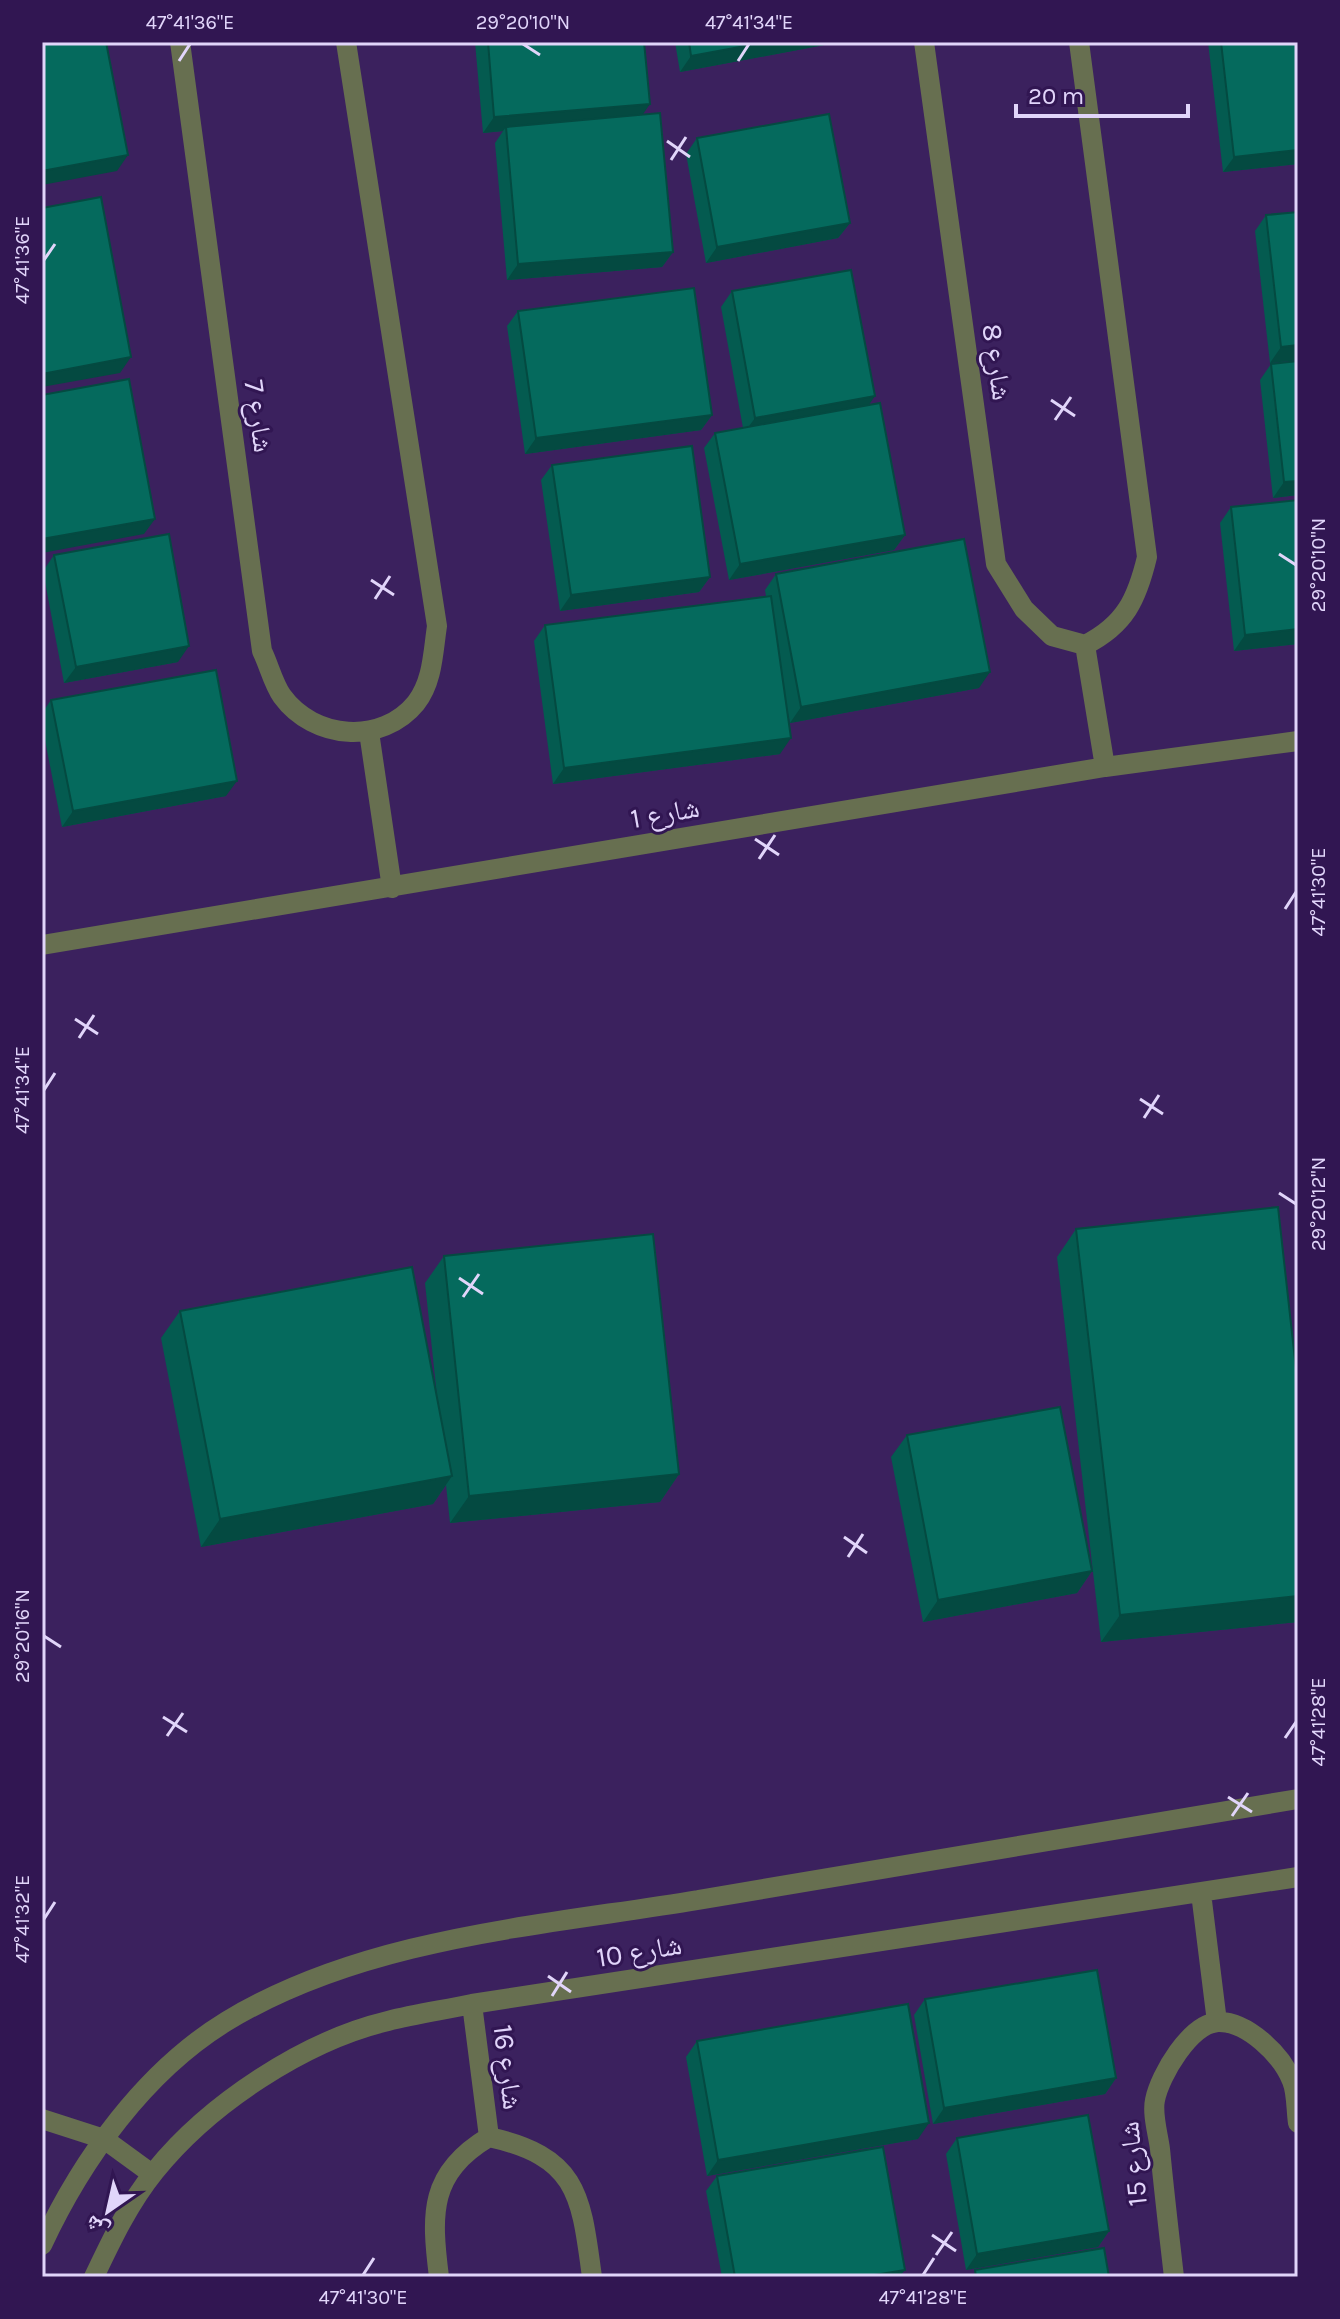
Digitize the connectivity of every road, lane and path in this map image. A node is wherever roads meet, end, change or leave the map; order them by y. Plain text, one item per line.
1 (180, 42) edge
2 (346, 42) edge
3 (924, 42) edge
4 (1079, 42) edge
5 (1085, 645) junction
6 (369, 732) junction
7 (1298, 741) edge
8 (1105, 767) junction
9 (392, 888) junction
10 (42, 945) edge
11 (1298, 1799) edge
12 (1298, 1877) edge
13 (1201, 1893) junction
14 (472, 2004) junction
15 (1217, 2022) junction
16 (42, 2119) edge
17 (1298, 2123) edge
18 (489, 2137) junction
19 (104, 2139) junction
20 (152, 2174) junction
21 (42, 2245) edge
22 (94, 2277) edge
23 (439, 2277) edge
24 (592, 2277) edge
25 (1174, 2277) edge

1 - 6 street, شارع 7
2 - 6 street, شارع 7
3 - 5 street, شارع 8
4 - 5 street
5 - 8 street
6 - 9 street
7 - 8 street, شارع 1
8 - 9 street, شارع 1
9 - 10 street, شارع 1
11 - 19 street
12 - 13 street, شارع 10
13 - 14 street, شارع 10
13 - 15 street
14 - 18 street, شارع 16
14 - 20 street, شارع 10
15 - 17 street
15 - 25 street, شارع 15
16 - 19 street
18 - 23 street, شارع 16
18 - 24 street, شارع 16
19 - 20 street
19 - 21 street
20 - 22 street, شارع 10

